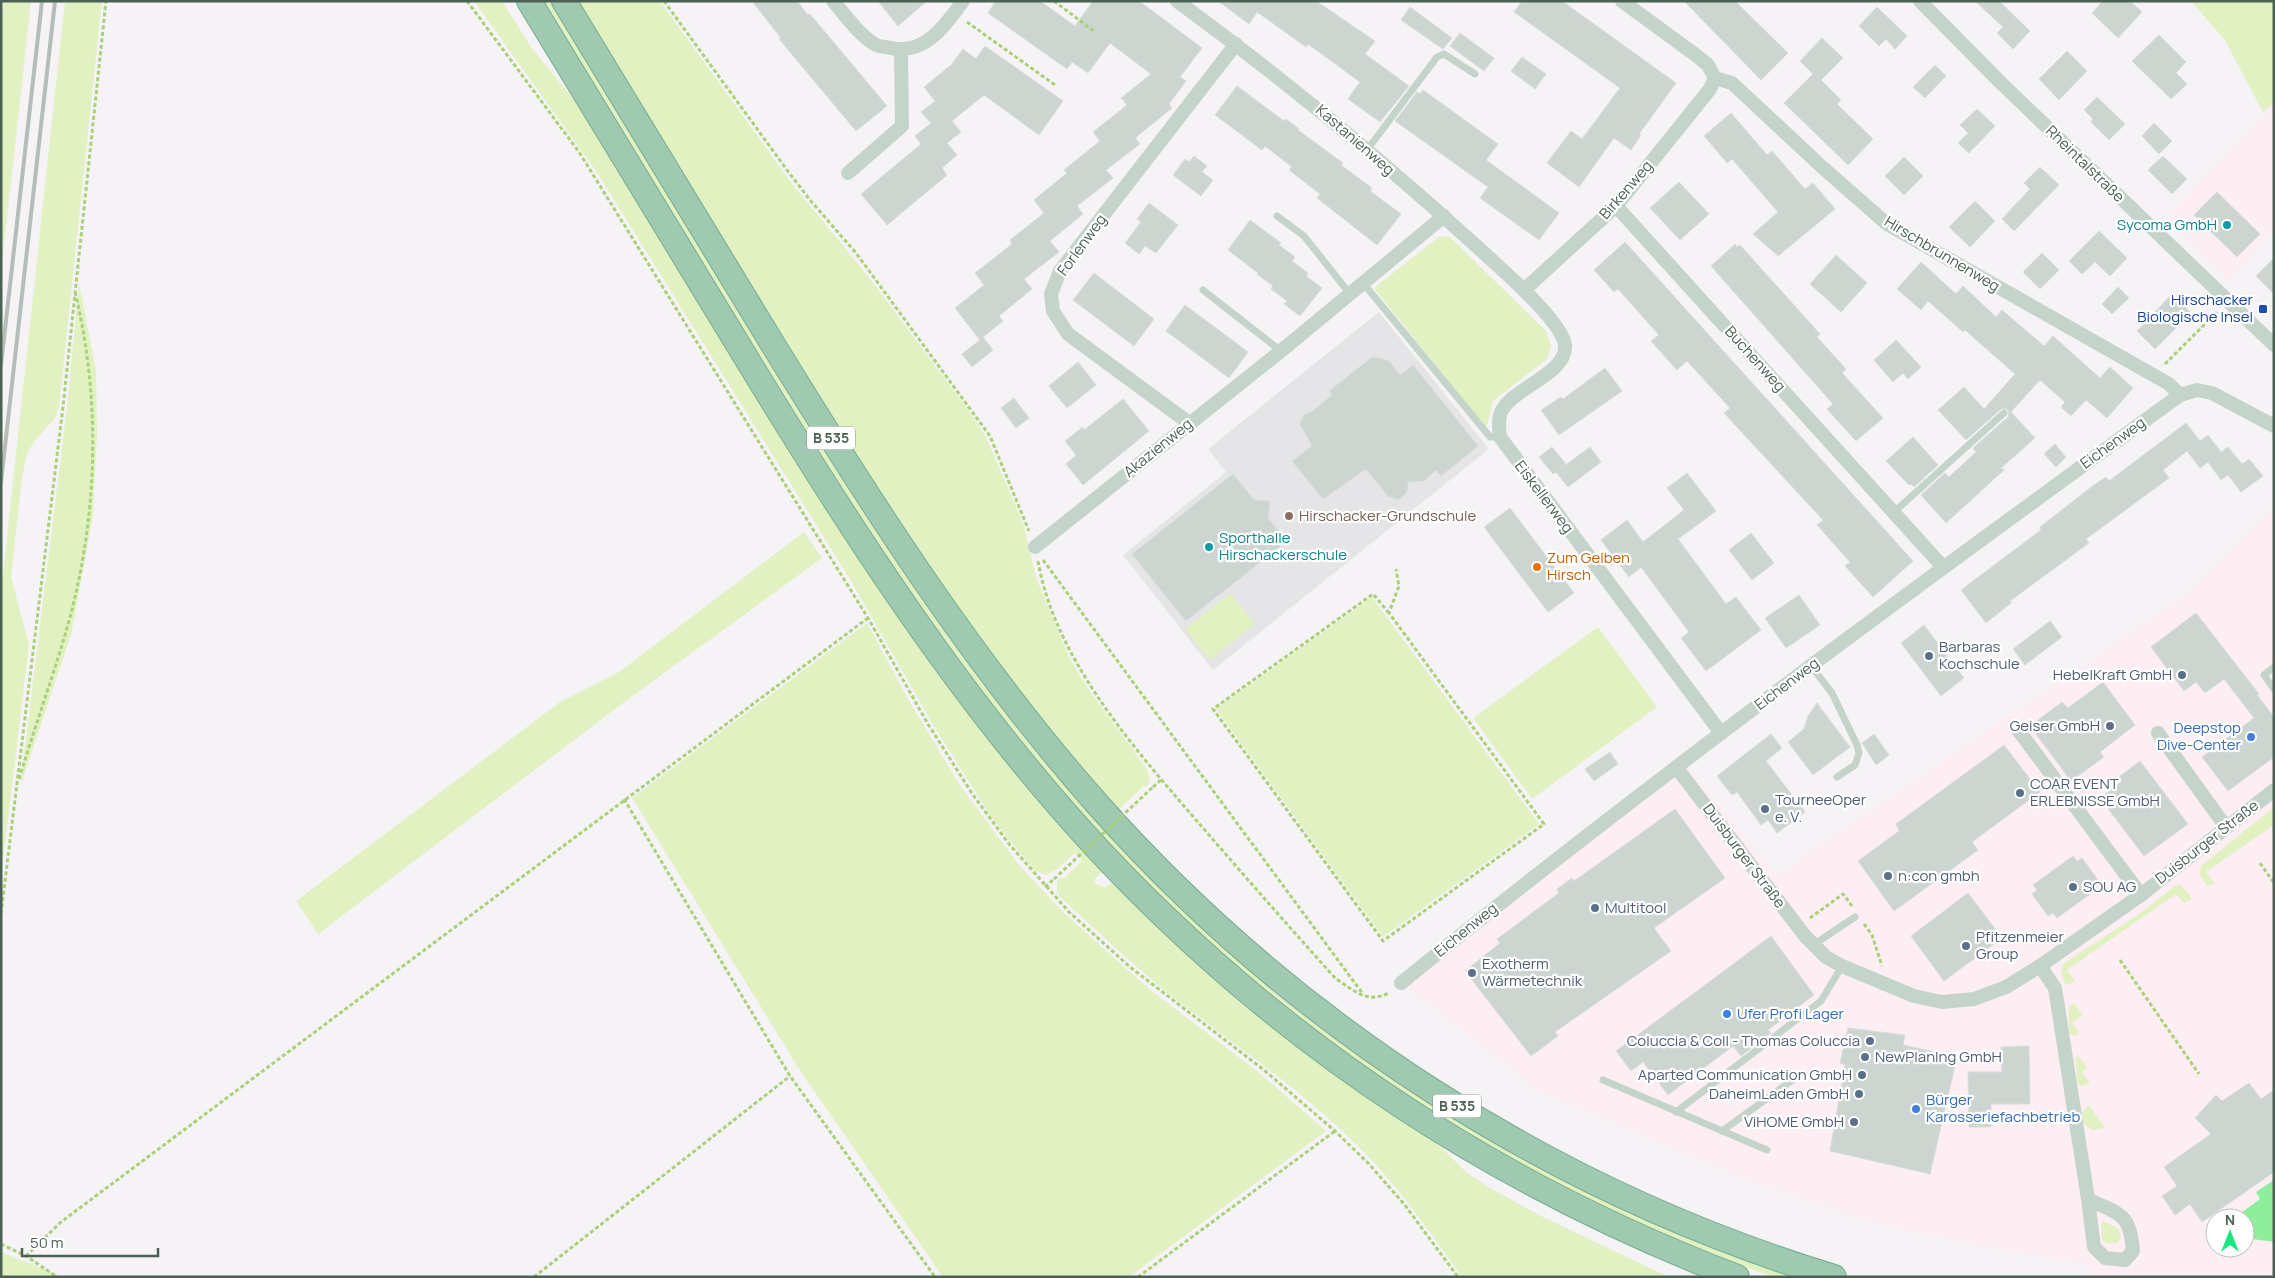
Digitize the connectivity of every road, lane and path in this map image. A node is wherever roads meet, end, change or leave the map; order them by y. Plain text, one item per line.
1 (106, 1) edge
2 (528, 1) edge
3 (564, 1) edge
4 (664, 1) edge
5 (834, 1) edge
6 (963, 1) edge
7 (1054, 1) edge
8 (1177, 1) edge
9 (1622, 1) edge
10 (1920, 1) edge
11 (954, 13) junction
12 (1095, 32) dead end
13 (1236, 44) junction
14 (901, 50) junction
15 (1475, 74) dead end
16 (1715, 78) junction
17 (1055, 85) dead end
18 (1367, 150) junction
19 (848, 174) dead end
20 (1616, 206) junction
21 (1277, 216) dead end
22 (1444, 216) junction
23 (1363, 283) junction
24 (74, 289) junction
25 (1203, 290) dead end
26 (1524, 290) junction
27 (1350, 294) junction
28 (2228, 300) junction
29 (2274, 345) edge
30 (1281, 351) junction
31 (2166, 364) dead end
32 (2180, 395) junction
33 (2004, 413) dead end
34 (1189, 423) junction
35 (2274, 426) edge
36 (1500, 437) junction
37 (1894, 512) junction
38 (1036, 546) joint
39 (1042, 560) dead end
40 (1943, 567) junction
41 (1396, 569) dead end
42 (1041, 580) dead end
43 (1388, 613) junction
44 (868, 618) dead end
45 (1811, 666) junction
46 (2274, 667) edge
47 (2274, 689) edge
48 (2016, 728) dead end
49 (1721, 733) junction
50 (2158, 733) dead end
51 (1676, 767) junction
52 (1837, 777) dead end
53 (1162, 780) junction
54 (16, 787) junction
55 (2274, 790) edge
56 (624, 799) junction
57 (2226, 827) junction
58 (2260, 863) dead end
59 (2274, 883) edge
60 (1045, 887) dead end
61 (2141, 894) junction
62 (1, 914) edge
63 (1855, 917) dead end
64 (1813, 945) junction
65 (2120, 960) dead end
66 (1842, 966) junction
67 (2040, 966) junction
68 (1401, 983) joint
69 (1364, 996) junction
70 (2199, 1074) dead end
71 (790, 1076) junction
72 (1794, 1079) dead end
73 (1603, 1080) dead end
74 (1676, 1112) junction
75 (1335, 1131) dead end
76 (1722, 1131) junction
77 (1767, 1150) dead end
78 (2088, 1199) junction
79 (1, 1244) edge
80 (26, 1256) junction
81 (57, 1277) edge
82 (534, 1277) edge
83 (935, 1277) edge
84 (1138, 1277) edge
85 (1737, 1277) edge
86 (1834, 1277) edge

1 - 24 path
2 - 85 highway, B 535
3 - 86 highway, B 535
4 - 38 path
5 - 14 street
6 - 11 street
7 - 12 path
8 - 13 street, Kastanienweg
9 - 16 street, Hirschbrunnenweg
10 - 28 street, Rheintalstraße
11 - 14 street
11 - 17 path
13 - 18 street, Kastanienweg
13 - 34 street, Forlenweg
14 - 19 street
15 - 18 lane
16 - 20 street, Birkenweg
16 - 32 street, Hirschbrunnenweg
18 - 22 street, Kastanienweg
20 - 26 street, Birkenweg
20 - 37 street, Buchenweg
21 - 27 lane
22 - 23 street, Akazienweg
22 - 26 street, Kastanienweg
23 - 27 street, Akazienweg
23 - 36 lane
24 - 54 path
24 - 54 path
25 - 30 lane
26 - 36 street
27 - 30 street, Akazienweg
28 - 29 street, Rheintalstraße
28 - 31 path
30 - 34 street, Akazienweg
32 - 35 street
32 - 40 street, Eichenweg
33 - 37 lane
34 - 38 street, Akazienweg
36 - 49 street, Eiskellerweg
37 - 40 street, Buchenweg
39 - 69 path
40 - 45 street, Eichenweg
41 - 43 path
42 - 53 path
43 - 43 path
44 - 56 path
45 - 49 street, Eichenweg
45 - 52 lane
46 - 47 lane
48 - 61 street, Duisburger Straße
49 - 51 street, Eichenweg
50 - 57 street
51 - 64 street, Duisburger Straße
51 - 68 street, Eichenweg
53 - 60 path, bridge
53 - 69 path
54 - 62 path
55 - 57 street, Duisburger Straße
56 - 71 path
56 - 80 path
57 - 61 street, Duisburger Straße
58 - 59 path
61 - 67 street, Duisburger Straße
63 - 64 lane
64 - 66 street, Duisburger Straße
65 - 70 path
66 - 67 street, Duisburger Straße
66 - 74 lane
67 - 78 street
68 - 69 path
71 - 82 path
71 - 83 path
72 - 76 lane
73 - 74 lane
74 - 76 lane
75 - 84 path
76 - 77 lane
78 - 78 street
79 - 80 path
80 - 81 path

